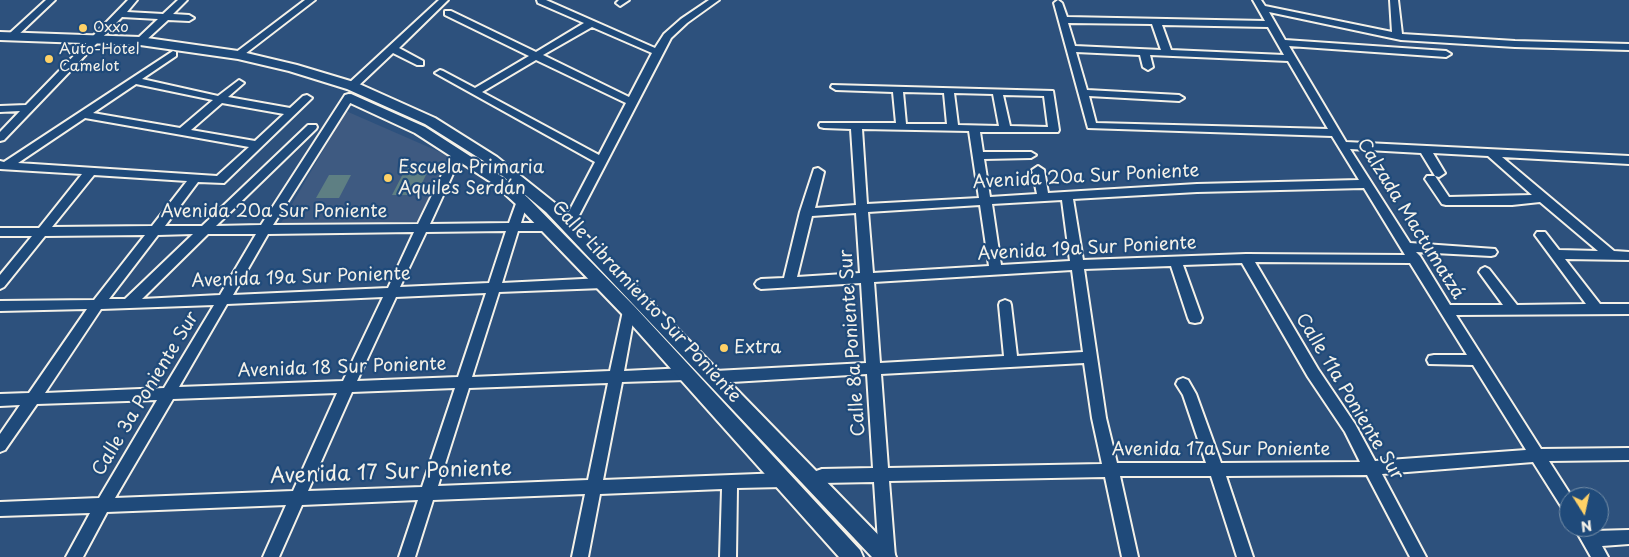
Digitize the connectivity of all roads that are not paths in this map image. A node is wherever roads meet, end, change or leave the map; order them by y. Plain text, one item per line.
1 (51, 0) edge
2 (133, 0) edge
3 (183, 0) edge
4 (311, 0) edge
5 (444, 0) edge
6 (715, 0) edge
7 (1394, 0) edge
8 (541, 1) edge
9 (1058, 3) dead end
10 (1260, 4) edge
11 (119, 14) junction
12 (448, 14) dead end
13 (168, 16) junction
14 (188, 18) dead end
15 (1063, 20) junction
16 (1156, 22) junction
17 (591, 23) junction
18 (1270, 24) junction
19 (13, 35) junction
20 (1397, 35) junction
21 (0, 36) edge
22 (140, 41) junction
23 (93, 42) junction
24 (1281, 43) junction
25 (0, 44) edge
26 (1629, 47) edge
27 (392, 48) junction
28 (1070, 49) junction
29 (657, 52) junction
30 (1144, 52) junction
31 (1167, 53) junction
32 (173, 54) junction
33 (1446, 54) dead end
34 (238, 55) junction
35 (534, 56) junction
36 (1289, 58) junction
37 (420, 63) dead end
38 (1148, 67) dead end
39 (440, 73) dead end
40 (133, 80) junction
41 (239, 83) dead end
42 (836, 87) dead end
43 (898, 89) junction
44 (949, 90) junction
45 (997, 91) junction
46 (351, 92) junction
47 (475, 92) junction
48 (1082, 93) junction
49 (307, 98) dead end
50 (1179, 98) dead end
51 (220, 99) junction
52 (632, 102) junction
53 (29, 108) junction
54 (0, 109) edge
55 (292, 112) junction
56 (83, 114) junction
57 (824, 125) dead end
58 (856, 125) junction
59 (901, 126) junction
60 (312, 127) dead end
61 (954, 127) junction
62 (974, 127) junction
63 (1005, 128) junction
64 (182, 132) junction
65 (1335, 133) junction
66 (0, 138) edge
67 (1342, 144) junction
68 (258, 145) junction
69 (1424, 148) junction
70 (1491, 153) junction
71 (457, 154) junction
72 (1031, 155) dead end
73 (978, 156) junction
74 (1629, 160) edge
75 (601, 161) junction
76 (3, 165) edge
77 (1038, 170) dead end
78 (90, 172) junction
79 (818, 172) dead end
80 (194, 179) junction
81 (1367, 184) junction
82 (1068, 195) junction
83 (1043, 197) junction
84 (1542, 198) junction
85 (986, 200) junction
86 (522, 201) junction
87 (862, 208) junction
88 (806, 212) junction
89 (568, 225) junction
90 (514, 227) junction
91 (549, 227) junction
92 (422, 228) junction
93 (204, 229) junction
94 (154, 230) junction
95 (265, 230) junction
96 (43, 231) junction
97 (0, 232) edge
98 (1540, 235) dead end
99 (1408, 247) junction
100 (1491, 252) dead end
101 (1555, 254) junction
102 (1611, 255) junction
103 (1629, 256) edge
104 (1246, 258) junction
105 (1416, 259) junction
106 (1176, 261) junction
107 (1077, 265) junction
108 (996, 271) junction
109 (1485, 272) dead end
110 (866, 278) junction
111 (603, 283) junction
112 (789, 283) junction
113 (0, 284) edge
114 (761, 284) dead end
115 (494, 288) junction
116 (391, 292) junction
117 (225, 298) junction
118 (98, 304) junction
119 (128, 304) junction
120 (1005, 305) dead end
121 (0, 306) edge
122 (1596, 309) junction
123 (1629, 309) edge
124 (1447, 310) junction
125 (1514, 310) junction
126 (629, 311) junction
127 (1195, 318) dead end
128 (1090, 357) junction
129 (1434, 360) dead end
130 (1478, 360) junction
131 (1010, 361) junction
132 (872, 369) junction
133 (686, 374) junction
134 (616, 377) junction
135 (715, 377) junction
136 (463, 383) junction
137 (1183, 384) dead end
138 (347, 387) junction
139 (168, 394) junction
140 (32, 398) junction
141 (0, 400) edge
142 (0, 446) edge
143 (1629, 454) edge
144 (1538, 455) junction
145 (1373, 468) junction
146 (1216, 469) junction
147 (1110, 470) junction
148 (882, 475) junction
149 (813, 479) junction
150 (783, 480) junction
151 (730, 482) junction
152 (594, 487) junction
153 (1559, 490) edge
154 (427, 493) junction
155 (298, 498) junction
156 (103, 505) junction
157 (0, 508) edge
158 (1609, 535) edge
159 (1588, 537) edge
160 (1629, 537) edge
161 (74, 557) edge
162 (271, 557) edge
163 (406, 557) edge
164 (580, 557) edge
165 (728, 557) edge
166 (853, 557) edge
167 (886, 557) edge
168 (1130, 557) edge
169 (1244, 557) edge
170 (1418, 557) edge
171 (1600, 557) edge

1 - 19 street
2 - 11 street
3 - 13 street
4 - 34 street
5 - 27 street, Calle 3a Poniente Sur
6 - 29 street
7 - 20 street
8 - 17 street
9 - 15 street
10 - 18 street, Calzada Mactumatzá
10 - 20 street
11 - 13 street
11 - 23 street
12 - 35 street
13 - 14 street
13 - 22 street
15 - 16 street
15 - 28 street
16 - 18 street
16 - 31 street
17 - 29 street
17 - 35 street
18 - 24 street, Calzada Mactumatzá
19 - 21 main road
19 - 23 main road
20 - 26 street
22 - 23 main road, Calle Libramiento Sur Poniente
22 - 34 main road, Calle Libramiento Sur Poniente
23 - 25 main road
23 - 32 main road, Calle Libramiento Sur Poniente
23 - 53 street
24 - 33 street
24 - 36 street, Calzada Mactumatzá
27 - 37 street
27 - 46 street, Calle 3a Poniente Sur
28 - 30 street
28 - 48 street
29 - 52 street
30 - 31 street
30 - 38 street
31 - 36 street
32 - 40 street
32 - 46 main road, Calle Libramiento Sur Poniente
34 - 46 main road, Calle Libramiento Sur Poniente
35 - 47 street
35 - 52 street
36 - 65 street, Calzada Mactumatzá
39 - 47 street
40 - 51 street
40 - 56 street
41 - 51 street
42 - 43 street
43 - 44 street
43 - 59 street
44 - 45 street
44 - 61 street
45 - 63 street
45 - 63 street
46 - 71 main road, Calle Libramiento Sur Poniente
46 - 89 main road, Calle Libramiento Sur Poniente
46 - 95 street, Calle 3a Poniente Sur
47 - 75 street
48 - 50 street
48 - 65 street
49 - 55 street
51 - 55 street
51 - 64 street
52 - 75 street
53 - 54 street
53 - 66 street
55 - 68 street
56 - 64 street
56 - 76 street
57 - 58 street
58 - 59 street
58 - 87 street, Calle 8a Poniente Sur
59 - 61 street
60 - 93 street
61 - 62 street
62 - 63 street
62 - 73 street
64 - 68 street
65 - 67 street, Calzada Mactumatzá
67 - 69 street
67 - 81 street, Calzada Mactumatzá
68 - 80 street
69 - 70 street
69 - 84 street
70 - 74 street
70 - 84 street
71 - 86 main road, Calle Libramiento Sur Poniente
71 - 92 street
72 - 73 street
73 - 85 street
75 - 89 street
76 - 78 street
77 - 83 street
78 - 80 street
78 - 96 street
79 - 88 street
80 - 94 street
81 - 82 street, Avenida 20a Sur Poniente
81 - 99 street, Calzada Mactumatzá
82 - 83 street, Avenida 20a Sur Poniente
82 - 107 street
83 - 85 street, Avenida 20a Sur Poniente
84 - 102 street
85 - 87 street, Avenida 20a Sur Poniente
85 - 108 street
86 - 90 street
86 - 91 main road, Calle Libramiento Sur Poniente
87 - 88 street, Avenida 20a Sur Poniente
87 - 110 street, Calle 8a Poniente Sur
88 - 112 street
89 - 135 main road, Calle Libramiento Sur Poniente
90 - 91 street, Avenida 20a Sur Poniente
90 - 92 street, Avenida 20a Sur Poniente
90 - 115 street
91 - 111 main road, Calle Libramiento Sur Poniente
92 - 95 street, Avenida 20a Sur Poniente
92 - 116 street
93 - 94 street, Avenida 20a Sur Poniente
93 - 95 street, Avenida 20a Sur Poniente
93 - 119 street
94 - 96 street, Avenida 20a Sur Poniente
94 - 118 street
95 - 117 street, Calle 3a Poniente Sur
96 - 97 street, Avenida 20a Sur Poniente
96 - 113 street
98 - 101 street
99 - 100 street
99 - 105 street, Calzada Mactumatzá
101 - 102 street
101 - 122 street
102 - 103 street
104 - 105 street, Avenida 19a Sur Poniente
104 - 106 street, Avenida 19a Sur Poniente
104 - 145 street, Calle 11a Poniente Sur
105 - 124 street, Calzada Mactumatzá
106 - 107 street, Avenida 19a Sur Poniente
106 - 127 street
107 - 108 street, Avenida 19a Sur Poniente
107 - 128 street
108 - 110 street, Avenida 19a Sur Poniente
109 - 125 street
110 - 112 street, Avenida 19a Sur Poniente
110 - 132 street, Calle 8a Poniente Sur
111 - 115 street, Avenida 19a Sur Poniente
111 - 126 main road, Calle Libramiento Sur Poniente
112 - 114 street, Avenida 19a Sur Poniente
115 - 116 street, Avenida 19a Sur Poniente
115 - 136 street
116 - 117 street, Avenida 19a Sur Poniente
116 - 138 street
117 - 119 street, Avenida 19a Sur Poniente
117 - 139 street, Calle 3a Poniente Sur
118 - 119 street, Avenida 19a Sur Poniente
118 - 121 street, Avenida 19a Sur Poniente
118 - 140 street
120 - 131 street
122 - 123 street
122 - 125 street
124 - 125 street
124 - 130 street, Calzada Mactumatzá
126 - 133 main road, Calle Libramiento Sur Poniente
126 - 134 street
128 - 131 street
128 - 147 street
129 - 130 street
130 - 144 street, Calzada Mactumatzá
131 - 132 street
132 - 135 street
132 - 148 street, Calle 8a Poniente Sur
133 - 134 street, Avenida 18 Sur Poniente
133 - 150 main road, Calle Libramiento Sur Poniente
134 - 136 street, Avenida 18 Sur Poniente
134 - 152 street
135 - 149 main road, Calle Libramiento Sur Poniente
136 - 138 street, Avenida 18 Sur Poniente
136 - 154 street
137 - 146 street
138 - 139 street, Avenida 18 Sur Poniente
138 - 155 street
139 - 140 street, Avenida 18 Sur Poniente
139 - 156 street, Calle 3a Poniente Sur
140 - 141 street, Avenida 18 Sur Poniente
140 - 142 street
143 - 144 street, Avenida 17a Sur Poniente
144 - 145 street, Avenida 17a Sur Poniente
144 - 153 street, Calzada Mactumatzá
145 - 146 street, Avenida 17a Sur Poniente
145 - 170 street, Calle 11a Poniente Sur
146 - 147 street, Avenida 17a Sur Poniente
146 - 169 street
147 - 148 street, Avenida 17a Sur Poniente
147 - 168 street
148 - 149 street, Avenida 17a Sur Poniente
148 - 167 street, Calle 8a Poniente Sur
149 - 167 main road, Calle Libramiento Sur Poniente
150 - 151 street, Avenida 17 Sur Poniente
150 - 166 main road, Calle Libramiento Sur Poniente
151 - 152 street, Avenida 17 Sur Poniente
151 - 165 street
152 - 154 street, Avenida 17 Sur Poniente
152 - 164 street
154 - 155 street, Avenida 17 Sur Poniente
154 - 163 street
155 - 156 street, Avenida 17 Sur Poniente
155 - 162 street
156 - 157 street, Avenida 17 Sur Poniente
156 - 161 street, Calle 3a Poniente Sur
158 - 160 street
159 - 171 street

